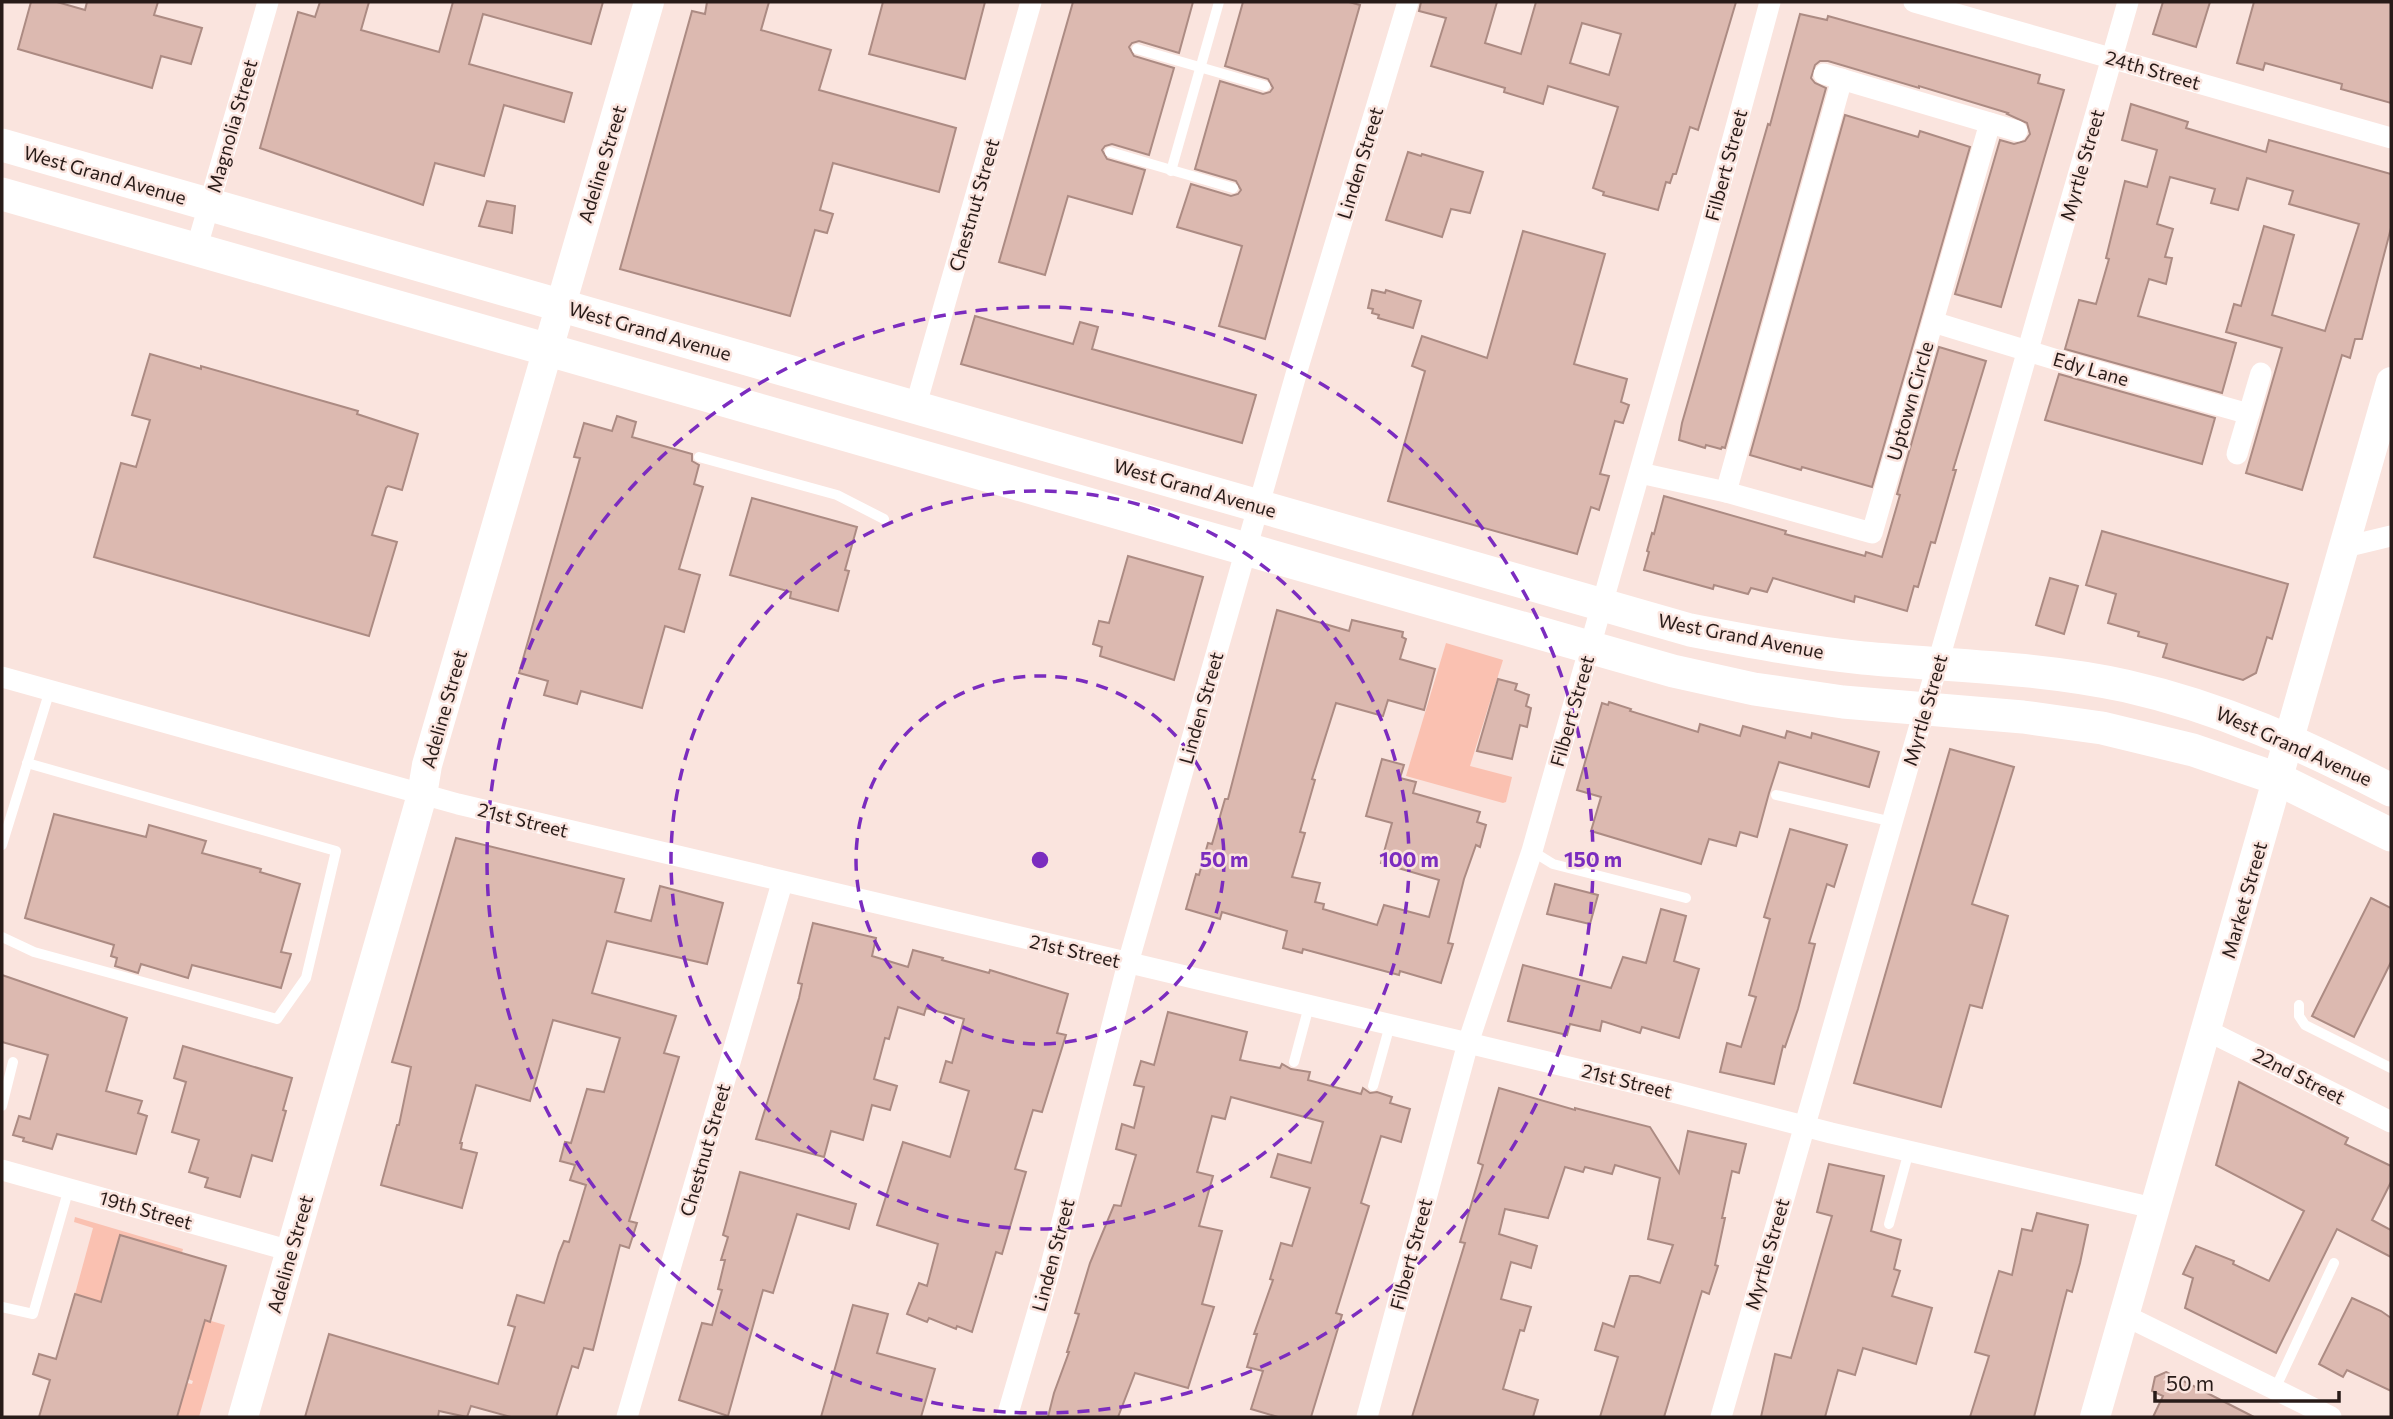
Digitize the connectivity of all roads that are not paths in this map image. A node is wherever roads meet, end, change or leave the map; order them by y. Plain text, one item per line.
1 (268, 2) edge
2 (649, 2) edge
3 (1031, 2) edge
4 (1219, 2) edge
5 (1408, 2) edge
6 (1770, 2) edge
7 (1914, 2) edge
8 (2128, 2) edge
9 (1137, 49) dead end
10 (2113, 58) junction
11 (1200, 67) junction
12 (1265, 86) dead end
13 (1990, 123) junction
14 (2017, 131) dead end
15 (2391, 138) edge
16 (2, 145) edge
17 (1110, 152) dead end
18 (1171, 171) junction
19 (1233, 188) dead end
20 (2, 194) edge
21 (209, 206) junction
22 (196, 250) junction
23 (560, 305) junction
24 (1933, 322) junction
25 (548, 349) junction
26 (2028, 352) junction
27 (2261, 373) dead end
28 (2391, 382) edge
29 (915, 408) junction
30 (2249, 414) junction
31 (2237, 454) dead end
32 (699, 457) dead end
33 (1640, 473) junction
34 (1726, 492) junction
35 (1259, 506) junction
36 (884, 519) dead end
37 (2391, 536) edge
38 (2345, 547) junction
39 (1247, 550) junction
40 (1602, 606) junction
41 (1590, 649) junction
42 (1938, 664) junction
43 (2, 677) edge
44 (50, 690) junction
45 (1924, 709) junction
46 (2289, 740) junction
47 (27, 764) junction
48 (2278, 779) junction
49 (2386, 783) edge
50 (1776, 794) dead end
51 (422, 795) junction
52 (1893, 822) junction
53 (2391, 835) edge
54 (2, 845) edge
55 (1532, 851) junction
56 (782, 883) junction
57 (1686, 898) dead end
58 (2, 937) edge
59 (1128, 963) junction
60 (2299, 1005) dead end
61 (1309, 1006) junction
62 (1390, 1025) junction
63 (2206, 1030) junction
64 (1468, 1043) junction
65 (13, 1062) dead end
66 (1294, 1062) dead end
67 (2391, 1068) edge
68 (1373, 1086) dead end
69 (2, 1106) edge
70 (2391, 1122) edge
71 (1805, 1126) junction
72 (1909, 1151) junction
73 (2, 1172) edge
74 (69, 1188) junction
75 (2153, 1208) junction
76 (1889, 1224) dead end
77 (291, 1251) junction
78 (2334, 1263) dead end
79 (2, 1307) edge
80 (2124, 1315) junction
81 (2275, 1389) junction
82 (243, 1417) edge
83 (627, 1417) edge
84 (1007, 1417) edge
85 (1367, 1417) edge
86 (1721, 1417) edge
87 (2095, 1417) edge
88 (2331, 1417) edge

1 - 21 street, Magnolia Street
2 - 23 main road, Adeline Street
3 - 29 street, Chestnut Street
4 - 11 lane
5 - 35 street, Linden Street
6 - 33 street, Filbert Street
7 - 10 street, 24th Street
8 - 10 street, Myrtle Street
9 - 11 lane
10 - 15 street, 24th Street
10 - 26 street, Myrtle Street
11 - 12 lane
11 - 18 lane
13 - 14 street
13 - 24 street, Uptown Circle
13 - 34 street
16 - 21 main road, West Grand Avenue
17 - 18 lane
18 - 19 lane
20 - 22 main road, West Grand Avenue
21 - 22 street, Magnolia Street
21 - 23 main road, West Grand Avenue
22 - 25 main road, West Grand Avenue
23 - 25 main road, Adeline Street
23 - 29 main road, West Grand Avenue
24 - 26 street, Edy Lane
24 - 34 street, Uptown Circle
25 - 39 main road, West Grand Avenue
25 - 51 main road, Adeline Street
26 - 30 street, Edy Lane
26 - 42 street, Myrtle Street
27 - 30 street
28 - 38 main road, Market Street
29 - 35 main road, West Grand Avenue
30 - 31 street
32 - 36 lane
33 - 34 street, Uptown Circle
33 - 40 street, Filbert Street
35 - 39 street, Linden Street
35 - 40 main road, West Grand Avenue
37 - 38 street
38 - 46 main road, Market Street
39 - 41 main road, West Grand Avenue
39 - 59 street, Linden Street
40 - 41 street, Filbert Street
40 - 42 main road, West Grand Avenue
41 - 45 main road, West Grand Avenue
41 - 55 street, Filbert Street
42 - 45 street, Myrtle Street
42 - 46 main road, West Grand Avenue
43 - 44 street, 21st Street
44 - 47 lane
44 - 51 street, 21st Street
45 - 48 main road, West Grand Avenue
45 - 52 street, Myrtle Street
46 - 48 main road, Market Street
46 - 49 main road, West Grand Avenue
47 - 54 lane
47 - 58 lane
48 - 53 main road, West Grand Avenue
48 - 63 main road, Market Street
50 - 52 lane
51 - 56 street, 21st Street
51 - 77 main road, Adeline Street
52 - 71 street, Myrtle Street
55 - 57 lane
55 - 64 street, Filbert Street
56 - 59 street, 21st Street
56 - 83 street, Chestnut Street
59 - 61 street, 21st Street
59 - 84 street, Linden Street
60 - 67 lane
61 - 62 street, 21st Street
61 - 66 lane
62 - 64 street, 21st Street
62 - 68 lane
63 - 70 street, 22nd Street
63 - 75 main road, Market Street
64 - 71 street, 21st Street
64 - 85 street, Filbert Street
65 - 69 lane
71 - 72 street, 21st Street
71 - 86 street, Myrtle Street
72 - 75 street, 21st Street
72 - 76 lane
73 - 74 street, 19th Street
74 - 77 street, 19th Street
74 - 79 lane
75 - 80 main road, Market Street
77 - 82 main road, Adeline Street
78 - 81 lane
80 - 81 street
80 - 87 main road, Market Street
81 - 88 street

